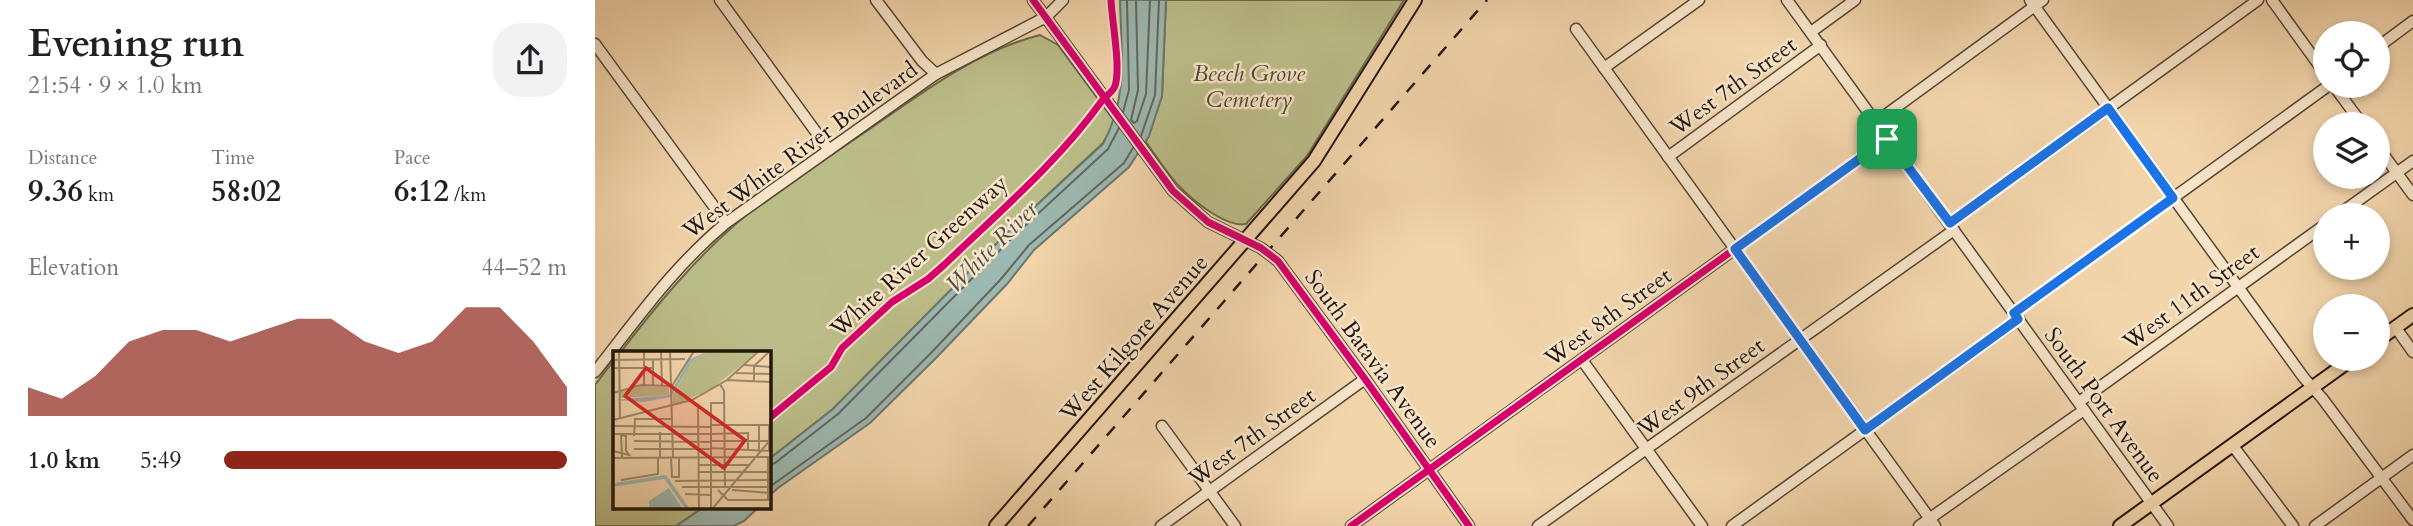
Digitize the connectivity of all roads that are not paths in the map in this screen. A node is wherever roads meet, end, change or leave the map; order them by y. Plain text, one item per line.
1 (720, 0) edge
2 (876, 0) edge
3 (1034, 0) edge
4 (1063, 0) edge
5 (1415, 0) edge
6 (1699, 0) edge
7 (1787, 0) edge
8 (1855, 0) edge
9 (2258, 0) edge
10 (2272, 0) edge
11 (2036, 2) edge
12 (1046, 17) junction
13 (2413, 21) edge
14 (1576, 29) dead end
15 (1811, 32) junction
16 (2390, 38) edge
17 (595, 44) edge
18 (1821, 45) junction
19 (2313, 57) edge
20 (1604, 68) junction
21 (936, 74) junction
22 (2313, 97) edge
23 (2108, 108) junction
24 (1876, 122) junction
25 (1887, 139) junction
26 (829, 150) junction
27 (1668, 157) junction
28 (2413, 160) edge
29 (2390, 163) edge
30 (2397, 172) junction
31 (2413, 195) edge
32 (2173, 198) junction
33 (2354, 203) edge
34 (726, 223) junction
35 (1952, 226) junction
36 (2313, 233) edge
37 (1246, 242) junction
38 (1735, 249) junction
39 (2238, 287) junction
40 (2413, 315) edge
41 (2016, 316) junction
42 (2396, 328) junction
43 (2390, 332) edge
44 (1800, 340) junction
45 (2413, 352) edge
46 (1582, 360) junction
47 (2336, 371) edge
48 (595, 372) edge
49 (1365, 379) junction
50 (2313, 387) junction
51 (2082, 406) junction
52 (1163, 426) dead end
53 (1865, 430) junction
54 (2234, 446) junction
55 (1648, 450) junction
56 (2413, 455) edge
57 (1429, 470) junction
58 (2381, 478) junction
59 (1210, 491) junction
60 (2152, 503) junction
61 (2413, 520) edge
62 (1932, 522) edge
63 (996, 526) edge
64 (1161, 526) edge
65 (1235, 526) edge
66 (1351, 526) edge
67 (1469, 526) edge
68 (1538, 526) edge
69 (1702, 526) edge
70 (1732, 526) edge
71 (1919, 526) edge
72 (2120, 526) edge
73 (2168, 526) edge
74 (2293, 526) edge
75 (2315, 526) edge

1 - 26 street
2 - 21 street
3 - 12 street
4 - 12 street, West White River Boulevard
5 - 37 main road, West Kilgore Avenue
6 - 20 street
7 - 15 street, South Port Avenue
8 - 15 street, West 7th Street
9 - 23 street, West 9th Street
10 - 19 street
11 - 23 street
11 - 24 street
12 - 21 street, West White River Boulevard
12 - 37 street
13 - 16 street
14 - 20 street
15 - 18 street, South Port Avenue
17 - 34 street
18 - 24 street, South Port Avenue
18 - 27 street, West 7th Street
20 - 27 street
21 - 26 street, West White River Boulevard
22 - 32 street
23 - 32 street
23 - 35 street, West 9th Street
24 - 25 street, South Port Avenue
25 - 35 street, South Port Avenue
25 - 38 street, West 8th Street
26 - 34 street, West White River Boulevard
27 - 38 street
28 - 30 street
29 - 30 street
30 - 31 street
30 - 33 street
32 - 39 street
32 - 41 street
34 - 48 street, West White River Boulevard
35 - 41 street, South Port Avenue
35 - 44 street, West 9th Street
36 - 39 street, West 11th Street
37 - 49 street, South Batavia Avenue
37 - 63 main road, West Kilgore Avenue
38 - 44 street
38 - 46 street, West 8th Street
39 - 50 street
39 - 51 street, West 11th Street
40 - 42 main road
41 - 51 street, South Port Avenue
41 - 53 street
42 - 43 main road
42 - 45 street
44 - 53 street
44 - 55 street, West 9th Street
46 - 55 street
46 - 57 street, West 8th Street
47 - 50 main road
49 - 57 street, South Batavia Avenue
49 - 59 street, West 7th Street
50 - 54 main road
50 - 58 street
51 - 60 street, South Port Avenue
51 - 62 street, West 11th Street
52 - 59 street
53 - 62 street
53 - 70 street
54 - 60 main road
54 - 74 street
55 - 68 street, West 9th Street
55 - 69 street
56 - 58 street
57 - 66 street, West 8th Street
57 - 67 street, South Batavia Avenue
58 - 61 street
58 - 75 street
59 - 64 street, West 7th Street
59 - 65 street
60 - 72 main road
60 - 73 street, South Port Avenue
62 - 71 street, West 11th Street

